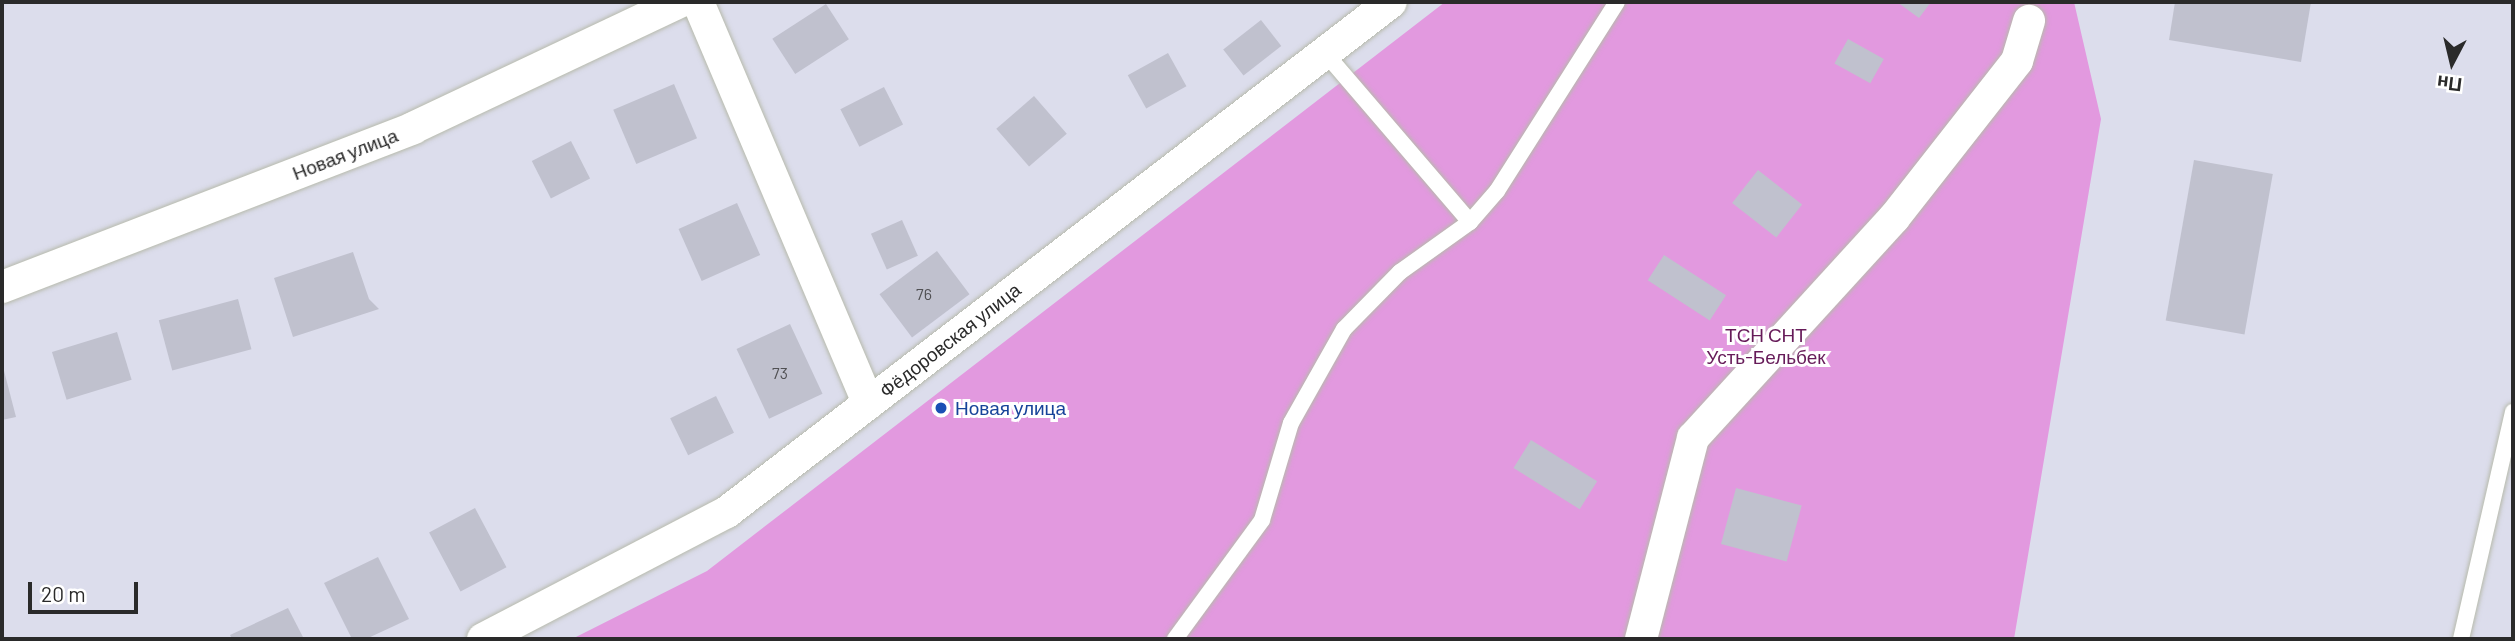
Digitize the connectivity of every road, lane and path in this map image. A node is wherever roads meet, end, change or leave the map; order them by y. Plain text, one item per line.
1 (680, 2) edge
2 (698, 2) edge
3 (1391, 2) edge
4 (1617, 2) edge
5 (2029, 21) dead end
6 (1325, 53) junction
7 (1470, 222) junction
8 (2, 287) edge
9 (868, 403) junction
10 (2513, 412) edge
11 (483, 639) edge
12 (1175, 639) edge
13 (1641, 639) edge
14 (2461, 639) edge

1 - 8 street, Новая улица
2 - 9 street
3 - 6 street, Фёдоровская улица
4 - 7 lane
5 - 13 street
6 - 7 lane
6 - 9 street, Фёдоровская улица
7 - 12 lane
9 - 11 street, Фёдоровская улица
10 - 14 lane

